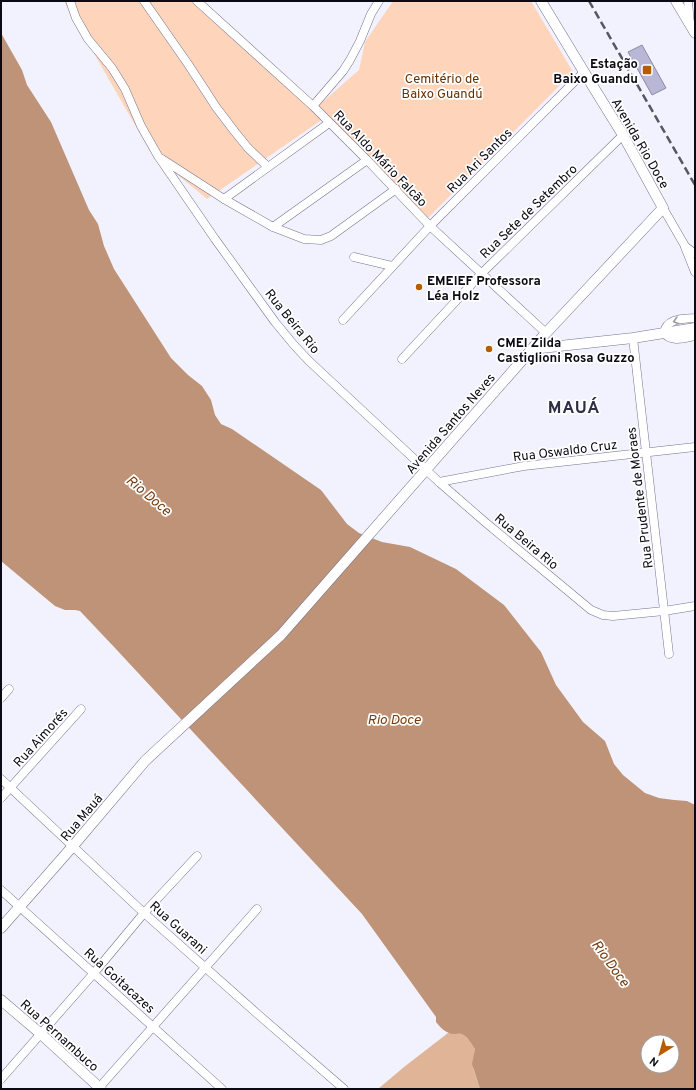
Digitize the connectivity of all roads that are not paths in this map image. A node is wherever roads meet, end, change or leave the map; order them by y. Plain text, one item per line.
1 (70, 1) edge
2 (144, 1) edge
3 (197, 1) edge
4 (379, 1) edge
5 (541, 1) edge
6 (676, 1) edge
7 (688, 1) edge
8 (693, 29) edge
9 (584, 72) junction
10 (313, 106) junction
11 (329, 123) junction
12 (623, 135) junction
13 (158, 156) junction
14 (367, 160) junction
15 (268, 167) junction
16 (396, 189) junction
17 (224, 199) junction
18 (663, 208) junction
19 (430, 226) junction
20 (273, 227) junction
21 (685, 246) junction
22 (695, 254) edge
23 (354, 257) dead end
24 (392, 266) junction
25 (695, 272) edge
26 (482, 273) junction
27 (695, 318) edge
28 (343, 320) dead end
29 (695, 328) edge
30 (546, 333) junction
31 (664, 333) junction
32 (695, 336) edge
33 (633, 338) junction
34 (532, 349) junction
35 (402, 359) dead end
36 (695, 447) edge
37 (646, 452) junction
38 (426, 470) junction
39 (439, 482) junction
40 (695, 606) edge
41 (664, 611) junction
42 (669, 654) dead end
43 (9, 689) dead end
44 (1, 698) edge
45 (81, 709) dead end
46 (184, 726) joint
47 (1, 779) edge
48 (10, 788) junction
49 (1, 798) edge
50 (73, 846) junction
51 (197, 856) dead end
52 (1, 890) edge
53 (20, 906) junction
54 (257, 909) dead end
55 (144, 912) junction
56 (1, 928) edge
57 (205, 967) junction
58 (94, 973) junction
59 (1, 1000) edge
60 (153, 1027) junction
61 (41, 1034) junction
62 (1, 1079) edge
63 (100, 1088) edge
64 (222, 1089) edge
65 (344, 1089) edge

1 - 13 street, Rua Beira Rio
2 - 15 street
3 - 10 street, Rua Aldo Mário Falcão
4 - 10 street
5 - 9 street, Avenida Rio Doce
6 - 8 street
7 - 8 street
9 - 12 street, Avenida Rio Doce
9 - 19 street, Rua Ari Santos
10 - 11 street, Rua Aldo Mário Falcão
11 - 14 street, Rua Aldo Mário Falcão
11 - 15 street
12 - 18 street, Avenida Rio Doce
12 - 26 street, Rua Sete de Setembro
13 - 17 street
13 - 38 street, Rua Beira Rio
14 - 16 street, Rua Aldo Mário Falcão
14 - 20 street
15 - 17 street
16 - 19 street, Rua Aldo Mário Falcão
16 - 20 street
17 - 20 street
18 - 21 street, Avenida Rio Doce
18 - 30 street, Avenida Santos Neves
19 - 24 street, Rua Ari Santos
19 - 26 street, Rua Aldo Mário Falcão
21 - 22 street, Avenida Rio Doce
21 - 25 street
23 - 24 street
24 - 28 street, Rua Ari Santos
26 - 30 street, Rua Aldo Mário Falcão
26 - 35 street, Rua Sete de Setembro
27 -> 31 street
29 - 31 street
30 - 34 street, Avenida Santos Neves
31 - 32 street
31 - 33 street
33 - 34 street
33 - 37 street, Rua Prudente de Moraes
34 - 38 street, Avenida Santos Neves
36 - 37 street, Rua Oswaldo Cruz
37 - 39 street, Rua Oswaldo Cruz
37 - 41 street, Rua Prudente de Moraes
38 - 39 street, Rua Beira Rio
38 - 46 street, Avenida Santos Neves
39 - 41 street, Rua Beira Rio
40 - 41 street
41 - 42 street, Rua Prudente de Moraes
43 - 44 street
45 - 48 street, Rua Aimorés
46 - 50 street, Rua Mauá
47 - 48 street, Rua Guarani
48 - 49 street, Rua Aimorés
48 - 50 street, Rua Guarani
50 - 53 street, Rua Mauá
50 - 55 street, Rua Guarani
51 - 55 street
52 - 53 street, Rua Goitacazes
53 - 56 street, Rua Mauá
53 - 58 street, Rua Goitacazes
54 - 57 street
55 - 57 street, Rua Guarani
55 - 58 street
57 - 60 street
57 - 65 street, Rua Guarani
58 - 60 street, Rua Goitacazes
58 - 61 street
59 - 61 street, Rua Pernambuco
60 - 63 street
60 - 64 street, Rua Goitacazes
61 - 62 street
61 - 63 street, Rua Pernambuco

